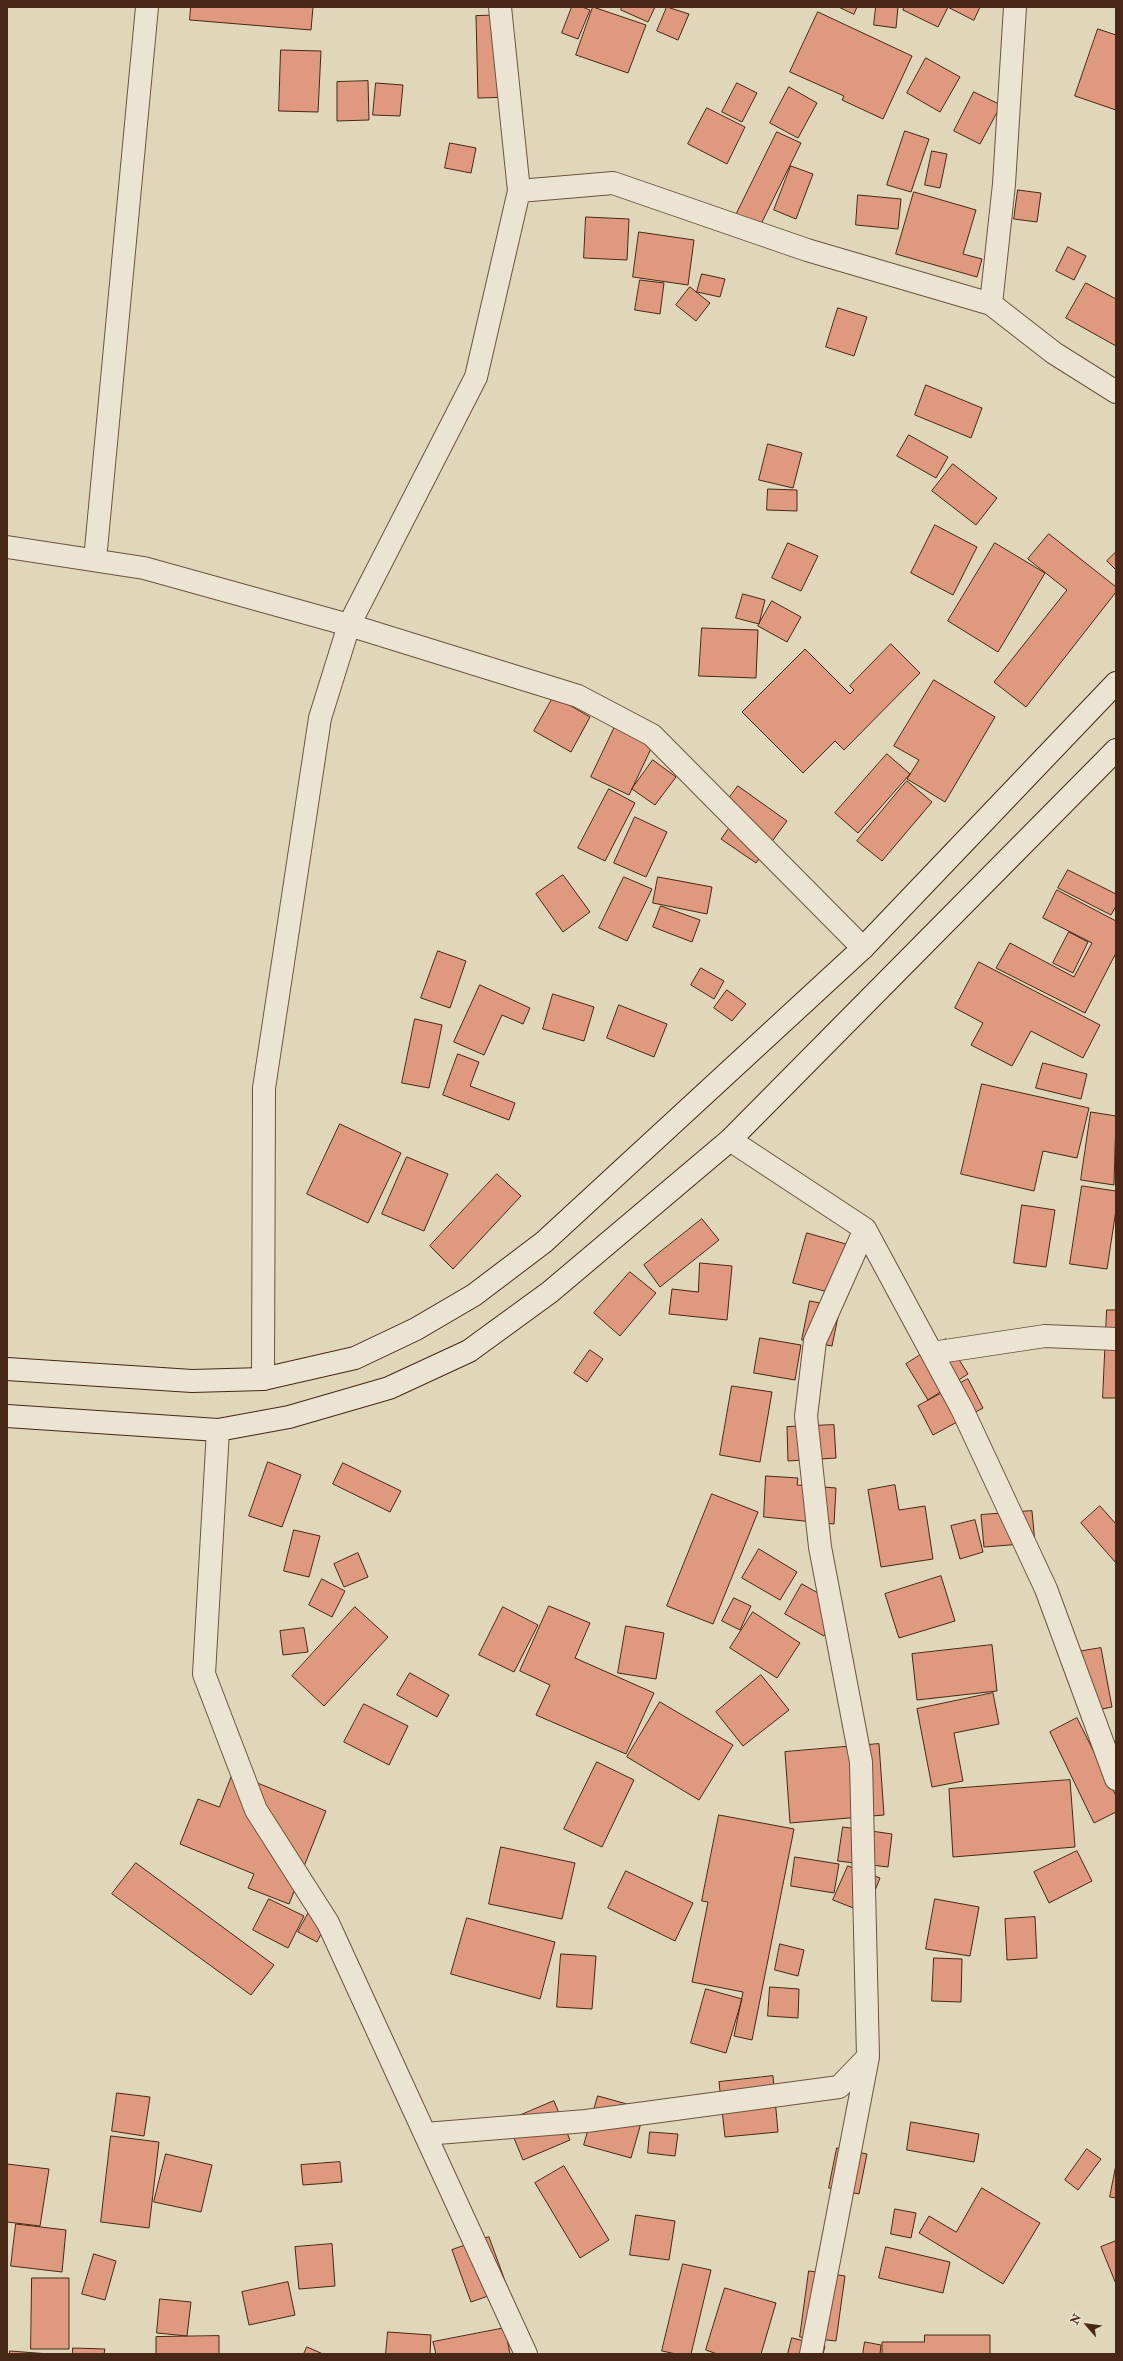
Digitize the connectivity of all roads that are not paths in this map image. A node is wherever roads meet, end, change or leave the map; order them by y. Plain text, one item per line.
1 (147, 7) edge
2 (500, 7) edge
3 (1015, 7) edge
4 (519, 191) junction
5 (991, 304) junction
6 (1116, 392) edge
7 (7, 547) edge
8 (95, 560) junction
9 (349, 625) junction
10 (1116, 683) edge
11 (1116, 750) edge
12 (863, 948) junction
13 (730, 1140) junction
14 (865, 1229) junction
15 (1116, 1340) edge
16 (932, 1353) junction
17 (7, 1368) edge
18 (263, 1379) junction
19 (7, 1416) edge
20 (218, 1430) junction
21 (1116, 1779) edge
22 (868, 2057) junction
23 (425, 2134) junction
24 (526, 2354) edge
25 (811, 2354) edge

1 - 8 street
2 - 4 street
3 - 5 street
4 - 5 street
4 - 9 street
5 - 6 street
7 - 8 street
8 - 9 street
9 - 12 street
9 - 18 street
10 - 12 street
11 - 13 street
12 - 18 street
13 - 14 street
13 - 20 street
14 - 16 street
14 - 22 street
15 - 16 street
16 - 21 street
17 - 18 street
19 - 20 street
20 - 23 street
22 - 23 street
22 - 25 street
23 - 24 street

